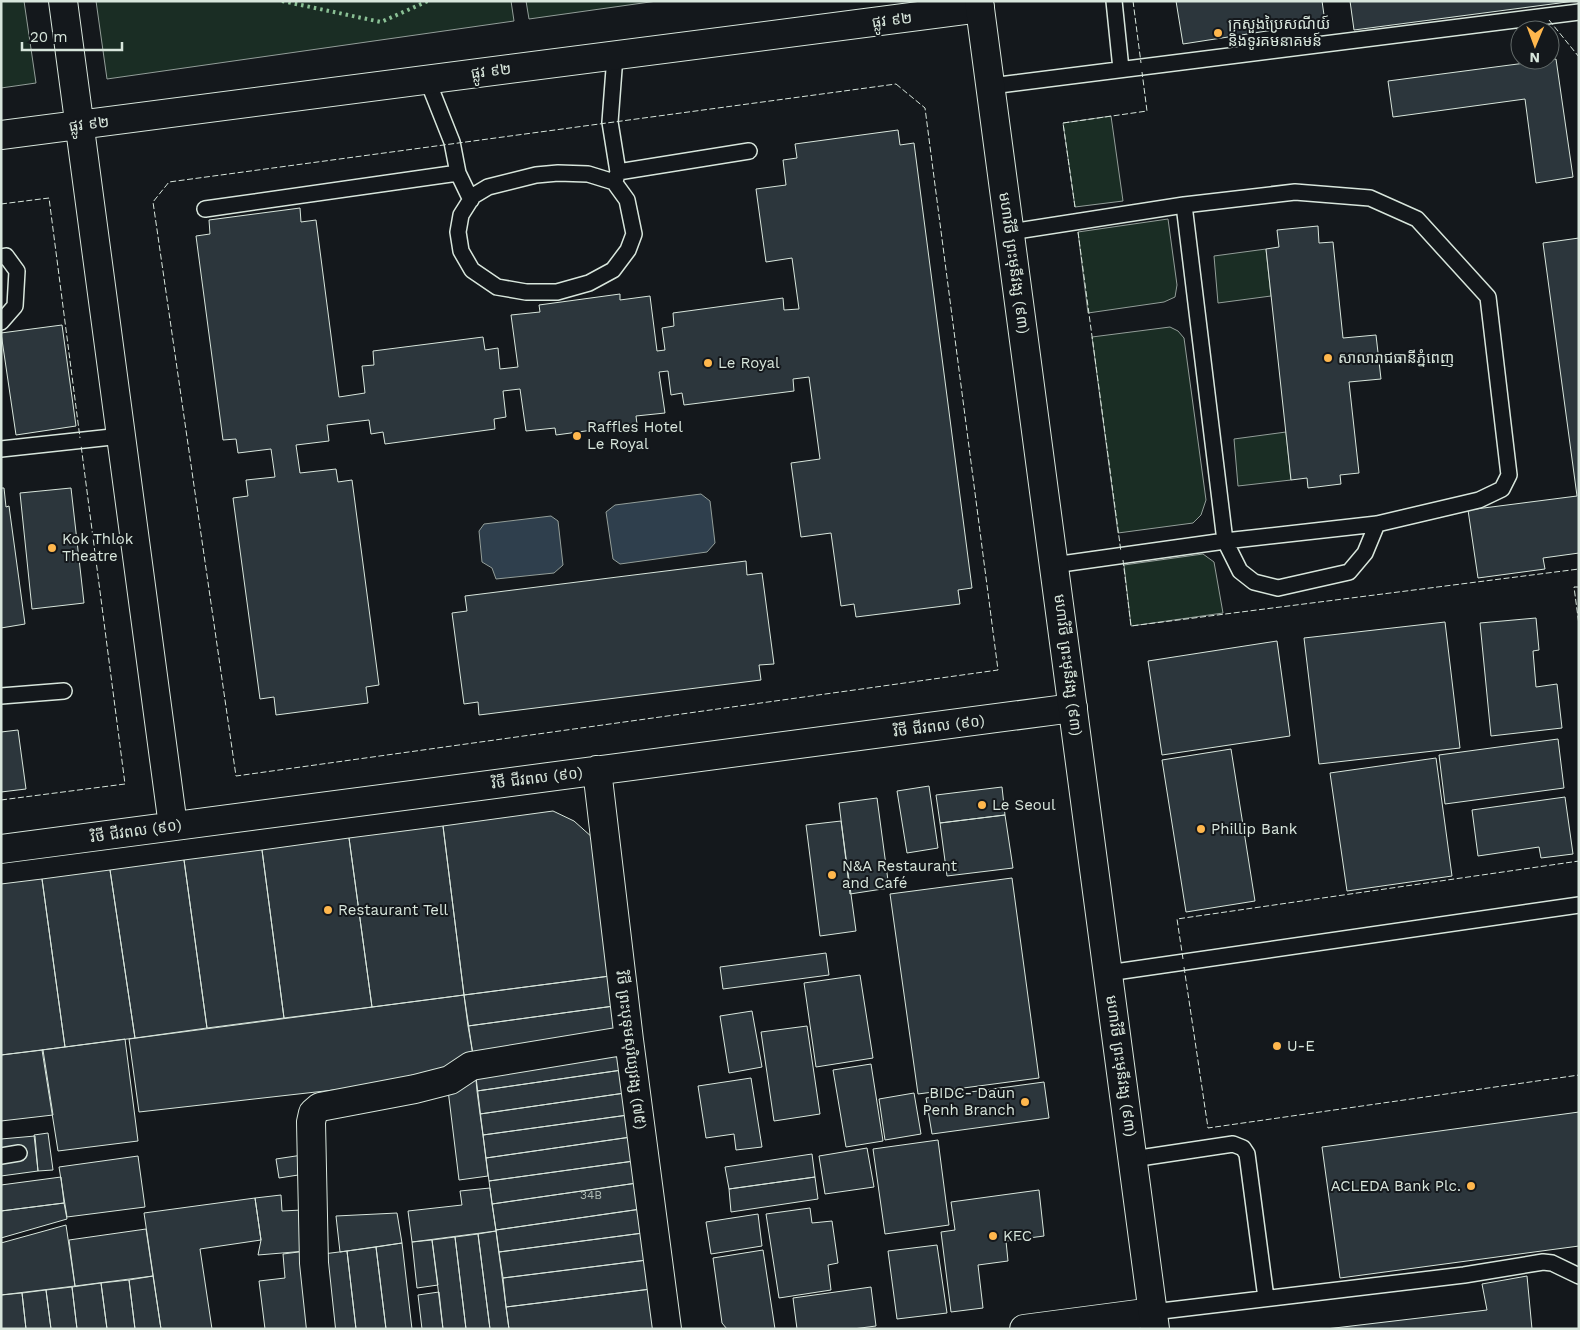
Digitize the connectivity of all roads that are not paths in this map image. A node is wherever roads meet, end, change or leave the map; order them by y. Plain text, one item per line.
1 (63, 1) edge
2 (1114, 1) edge
3 (980, 5) edge
4 (1579, 12) edge
5 (615, 56) junction
6 (1121, 69) junction
7 (427, 79) junction
8 (991, 86) junction
9 (80, 125) junction
10 (1, 135) edge
11 (750, 151) dead end
12 (458, 173) junction
13 (616, 177) junction
14 (471, 200) junction
15 (1184, 205) junction
16 (205, 209) dead end
17 (1010, 232) junction
18 (1, 257) edge
19 (1, 322) edge
20 (121, 436) junction
21 (1, 449) edge
22 (1377, 524) junction
23 (1226, 541) junction
24 (1054, 565) junction
25 (64, 691) dead end
26 (1, 696) edge
27 (1073, 708) junction
28 (597, 770) junction
29 (173, 826) junction
30 (1, 849) edge
31 (1579, 905) edge
32 (1108, 973) junction
33 (629, 1040) junction
34 (19, 1153) dead end
35 (1, 1156) edge
36 (1133, 1159) junction
37 (1579, 1276) edge
38 (1266, 1298) junction
39 (1154, 1320) edge
40 (321, 1329) edge
41 (667, 1329) edge
42 (1024, 1329) edge

1 - 9 main road
2 - 6 lane
3 - 5 main road, ផ្លូវ ៩២
3 - 8 main road, មហាវិថី ព្រះមុនីវង្ស (៩៣)
4 - 6 lane
5 - 7 main road, ផ្លូវ ៩២
5 - 13 lane
6 - 8 lane
7 - 9 main road, ផ្លូវ ៩២
7 - 12 lane
8 - 17 main road, មហាវិថី ព្រះមុនីវង្ស (៩៣)
9 - 10 main road, ផ្លូវ ៩២
9 - 20 main road
11 - 13 lane
12 - 14 lane
12 - 16 lane
13 - 14 lane
13 - 14 lane
15 - 17 lane
15 - 22 lane
15 - 23 lane
17 - 24 main road, មហាវិថី ព្រះមុនីវង្ស (៩៣)
18 - 19 lane
20 - 21 lane
20 - 29 main road
22 - 23 lane
22 - 23 lane
23 - 24 lane
24 - 27 main road, មហាវិថី ព្រះមុនីវង្ស (៩៣)
25 - 26 lane
27 - 28 main road, វិថី ជីវពល (៩០)
27 - 32 main road, មហាវិថី ព្រះមុនីវង្ស (៩៣)
28 - 29 main road, វិថី ជីវពល (៩០)
28 - 33 main road, វិថី ព្រះបុទុមសុរិយ្យវង្ស (៧៥)
29 - 30 main road, វិថី ជីវពល (៩០)
31 - 32 lane
32 - 36 main road, មហាវិថី ព្រះមុនីវង្ស (៩៣)
33 - 40 main road
33 - 41 main road, វិថី ព្រះបុទុមសុរិយ្យវង្ស (៧៥)
34 - 35 lane
36 - 38 lane
36 - 39 main road, មហាវិថី ព្រះមុនីវង្ស (៩៣)
37 - 38 lane
38 - 39 lane
39 - 42 main road

